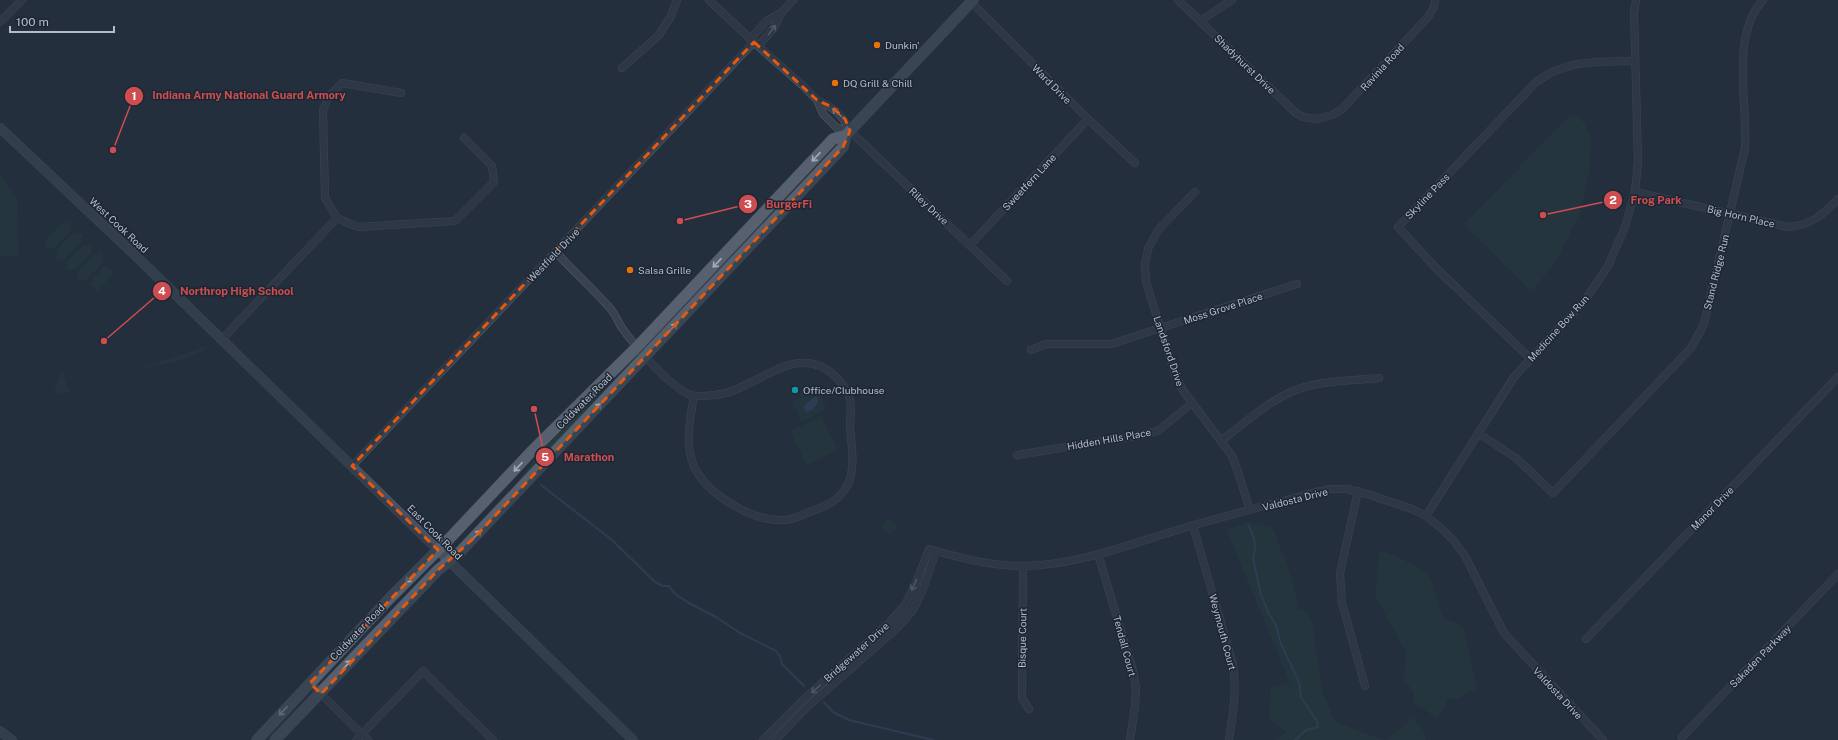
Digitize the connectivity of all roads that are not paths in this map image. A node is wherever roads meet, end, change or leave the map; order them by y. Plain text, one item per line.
1 (22, 0) edge
2 (677, 0) edge
3 (709, 0) edge
4 (793, 0) edge
5 (1178, 0) edge
6 (1232, 0) edge
7 (1435, 0) edge
8 (1636, 0) edge
9 (1763, 0) edge
10 (972, 1) edge
11 (782, 12) junction
12 (1200, 21) junction
13 (0, 22) edge
14 (754, 43) junction
15 (1635, 62) junction
16 (622, 68) dead end
17 (401, 94) dead end
18 (817, 100) junction
19 (1088, 119) junction
20 (1317, 119) joint
21 (0, 128) edge
22 (848, 133) junction
23 (464, 138) dead end
24 (1135, 163) dead end
25 (1195, 192) dead end
26 (1635, 192) junction
27 (1838, 199) edge
28 (1730, 214) junction
29 (337, 218) junction
30 (970, 245) junction
31 (556, 252) junction
32 (1007, 280) dead end
33 (1297, 284) dead end
34 (1161, 328) junction
35 (221, 340) junction
36 (637, 348) junction
37 (1031, 350) dead end
38 (646, 357) junction
39 (1530, 358) junction
40 (1838, 377) edge
41 (1379, 378) dead end
42 (694, 396) junction
43 (1192, 403) junction
44 (1478, 433) junction
45 (1221, 441) junction
46 (1017, 455) dead end
47 (352, 466) junction
48 (1358, 491) junction
49 (1250, 510) junction
50 (1426, 516) junction
51 (1193, 526) junction
52 (438, 550) junction
53 (932, 550) junction
54 (1098, 554) junction
55 (449, 562) junction
56 (1023, 566) junction
57 (1838, 574) edge
58 (1586, 639) dead end
59 (310, 683) junction
60 (1365, 686) dead end
61 (320, 694) junction
62 (1029, 709) dead end
63 (0, 731) edge
64 (362, 734) junction
65 (1682, 737) dead end
66 (627, 738) edge
67 (12, 740) edge
68 (257, 740) edge
69 (276, 740) edge
70 (356, 740) edge
71 (368, 740) edge
72 (493, 740) edge
73 (763, 740) edge
74 (775, 740) edge
75 (1130, 740) edge
76 (1229, 740) edge
77 (1602, 740) edge

1 - 13 street
2 - 16 street
3 - 14 street, Riley Drive
4 - 11 street
5 - 12 street, Shadyhurst Drive
6 - 12 street
7 - 20 street, Ravinia Road
8 - 15 street, Medicine Bow Run
9 - 28 street, Stand Ridge Run
10 - 19 street, Ward Drive
10 - 22 main road, Coldwater Road
14 -> 11 street
11 - 14 street
12 - 20 street, Shadyhurst Drive
14 - 18 street, Riley Drive
14 - 31 street, Westfield Drive
15 - 26 street, Medicine Bow Run
15 - 39 street, Skyline Pass
17 - 29 street
18 - 22 street, Riley Drive
22 -> 18 street, Riley Drive
19 - 24 street, Ward Drive
19 - 30 street, Sweetfern Lane
21 - 35 main road, West Cook Road
22 - 30 street, Riley Drive
22 -> 36 main road, Coldwater Road
38 -> 22 main road, Coldwater Road
23 - 29 street
25 - 34 street, Landsford Drive
26 - 28 street, Big Horn Place
26 - 39 street, Medicine Bow Run
27 - 28 street, Big Horn Place
28 - 44 street, Stand Ridge Run
29 - 35 street
30 - 32 street, Riley Drive
31 - 36 street
31 - 47 street, Westfield Drive
33 - 34 street, Moss Grove Place
34 - 37 street, Moss Grove Place
34 - 43 street, Landsford Drive
35 - 47 main road, East Cook Road
36 - 38 street
36 -> 52 main road, Coldwater Road
38 - 42 street
55 -> 38 main road, Coldwater Road
39 - 44 street, Medicine Bow Run
40 - 58 street, Manor Drive
41 - 45 street
42 - 42 street
43 - 45 street, Landsford Drive
43 - 46 street, Hidden Hills Place
44 - 50 street, Medicine Bow Run
45 - 49 street, Landsford Drive
47 - 52 main road, East Cook Road
48 - 49 street, Valdosta Drive
48 - 50 street, Valdosta Drive
48 - 60 street
49 - 51 street, Valdosta Drive
50 - 77 street, Valdosta Drive
51 - 54 street, Valdosta Drive
51 - 76 street, Weymouth Court
52 - 55 main road, East Cook Road
52 -> 59 main road, Coldwater Road
53 - 56 street, Valdosta Drive
53 -> 73 street, Bridgewater Drive
53 - 74 street, Bridgewater Drive
54 - 56 street, Valdosta Drive
54 - 75 street, Tendall Court
61 -> 55 main road, Coldwater Road
55 - 66 main road, East Cook Road
56 - 62 street, Bisque Court
57 - 65 street, Sakaden Parkway
59 - 61 street
59 -> 68 main road, Coldwater Road
61 - 64 street
61 - 69 main road, Coldwater Road
63 - 67 main road
64 - 70 street
64 - 71 street
64 - 72 street

